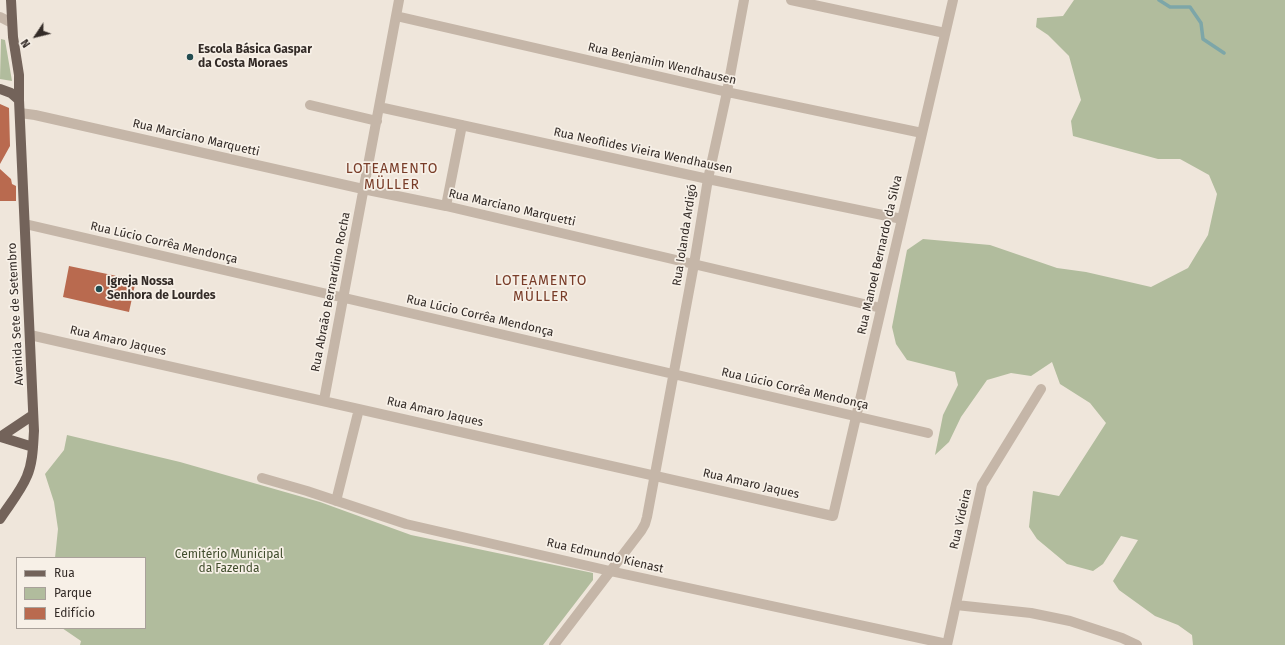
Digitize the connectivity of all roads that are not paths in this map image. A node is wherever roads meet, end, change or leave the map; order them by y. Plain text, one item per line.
1 (10, 0) edge
2 (399, 0) edge
3 (744, 0) edge
4 (791, 0) edge
5 (953, 0) edge
6 (396, 16) junction
7 (0, 17) edge
8 (12, 23) junction
9 (945, 33) junction
10 (0, 90) edge
11 (727, 92) junction
12 (19, 100) junction
13 (310, 105) dead end
14 (379, 107) junction
15 (20, 113) junction
16 (377, 121) junction
17 (462, 124) junction
18 (922, 133) junction
19 (708, 179) junction
20 (363, 190) junction
21 (446, 206) junction
22 (902, 219) junction
23 (25, 224) junction
24 (694, 264) junction
25 (342, 297) junction
26 (881, 308) junction
27 (30, 335) junction
28 (674, 374) junction
29 (1040, 389) dead end
30 (324, 400) junction
31 (359, 408) junction
32 (33, 415) junction
33 (856, 416) junction
34 (928, 433) dead end
35 (0, 437) edge
36 (33, 447) junction
37 (655, 475) junction
38 (262, 478) dead end
39 (336, 501) junction
40 (833, 516) joint
41 (0, 519) edge
42 (610, 572) junction
43 (956, 605) junction
44 (947, 644) edge
45 (554, 645) edge
46 (1137, 645) edge

1 - 8 main road, Avenida Sete de Setembro
2 - 6 street, Rua Abraão Bernardino Rocha
3 - 11 street, Rua Iolanda Ardigó
4 - 9 street
5 - 9 street, Rua Manoel Bernardo da Silva
6 - 11 street, Rua Benjamim Wendhausen
6 - 14 street, Rua Abraão Bernardino Rocha
7 - 8 street
8 - 12 main road, Avenida Sete de Setembro
9 - 18 street, Rua Manoel Bernardo da Silva
10 - 12 main road
11 - 18 street, Rua Benjamim Wendhausen
11 - 19 street, Rua Iolanda Ardigó
12 - 15 main road, Avenida Sete de Setembro
13 - 16 street
14 - 16 street, Rua Abraão Bernardino Rocha
14 - 17 street, Rua Neoflides Vieira Wendhausen
15 - 20 street, Rua Marciano Marquetti
15 - 23 main road, Avenida Sete de Setembro
16 - 20 street, Rua Abraão Bernardino Rocha
17 - 19 street, Rua Neoflides Vieira Wendhausen
17 - 21 street
18 - 22 street, Rua Manoel Bernardo da Silva
19 - 22 street, Rua Neoflides Vieira Wendhausen
19 - 24 street, Rua Iolanda Ardigó
20 - 21 street, Rua Marciano Marquetti
20 - 25 street, Rua Abraão Bernardino Rocha
21 - 24 street, Rua Marciano Marquetti
22 - 26 street, Rua Manoel Bernardo da Silva
23 - 25 street, Rua Lúcio Corrêa Mendonça
23 - 27 main road, Avenida Sete de Setembro
24 - 26 street, Rua Marciano Marquetti
24 - 28 street, Rua Iolanda Ardigó
25 - 28 street, Rua Lúcio Corrêa Mendonça
25 - 30 street, Rua Abraão Bernardino Rocha
26 - 33 street, Rua Manoel Bernardo da Silva
27 - 30 street, Rua Amaro Jaques
27 - 32 main road, Avenida Sete de Setembro
28 - 33 street, Rua Lúcio Corrêa Mendonça
28 - 37 street, Rua Iolanda Ardigó
29 - 43 street, Rua Videira
30 - 31 street, Rua Amaro Jaques
31 - 37 street, Rua Amaro Jaques
31 - 39 street
32 - 35 main road
32 - 36 main road, Avenida Sete de Setembro
33 - 34 street, Rua Lúcio Corrêa Mendonça
33 - 40 street, Rua Manoel Bernardo da Silva
35 - 36 main road
36 - 41 main road, Avenida Sete de Setembro
37 - 40 street, Rua Amaro Jaques
37 - 42 street, Rua Iolanda Ardigó
38 - 39 street, Rua Edmundo Kienast
39 - 42 street, Rua Edmundo Kienast
42 - 44 street, Rua Edmundo Kienast
42 - 45 street, Rua Iolanda Ardigó
43 - 44 street, Rua Videira
43 - 46 street

